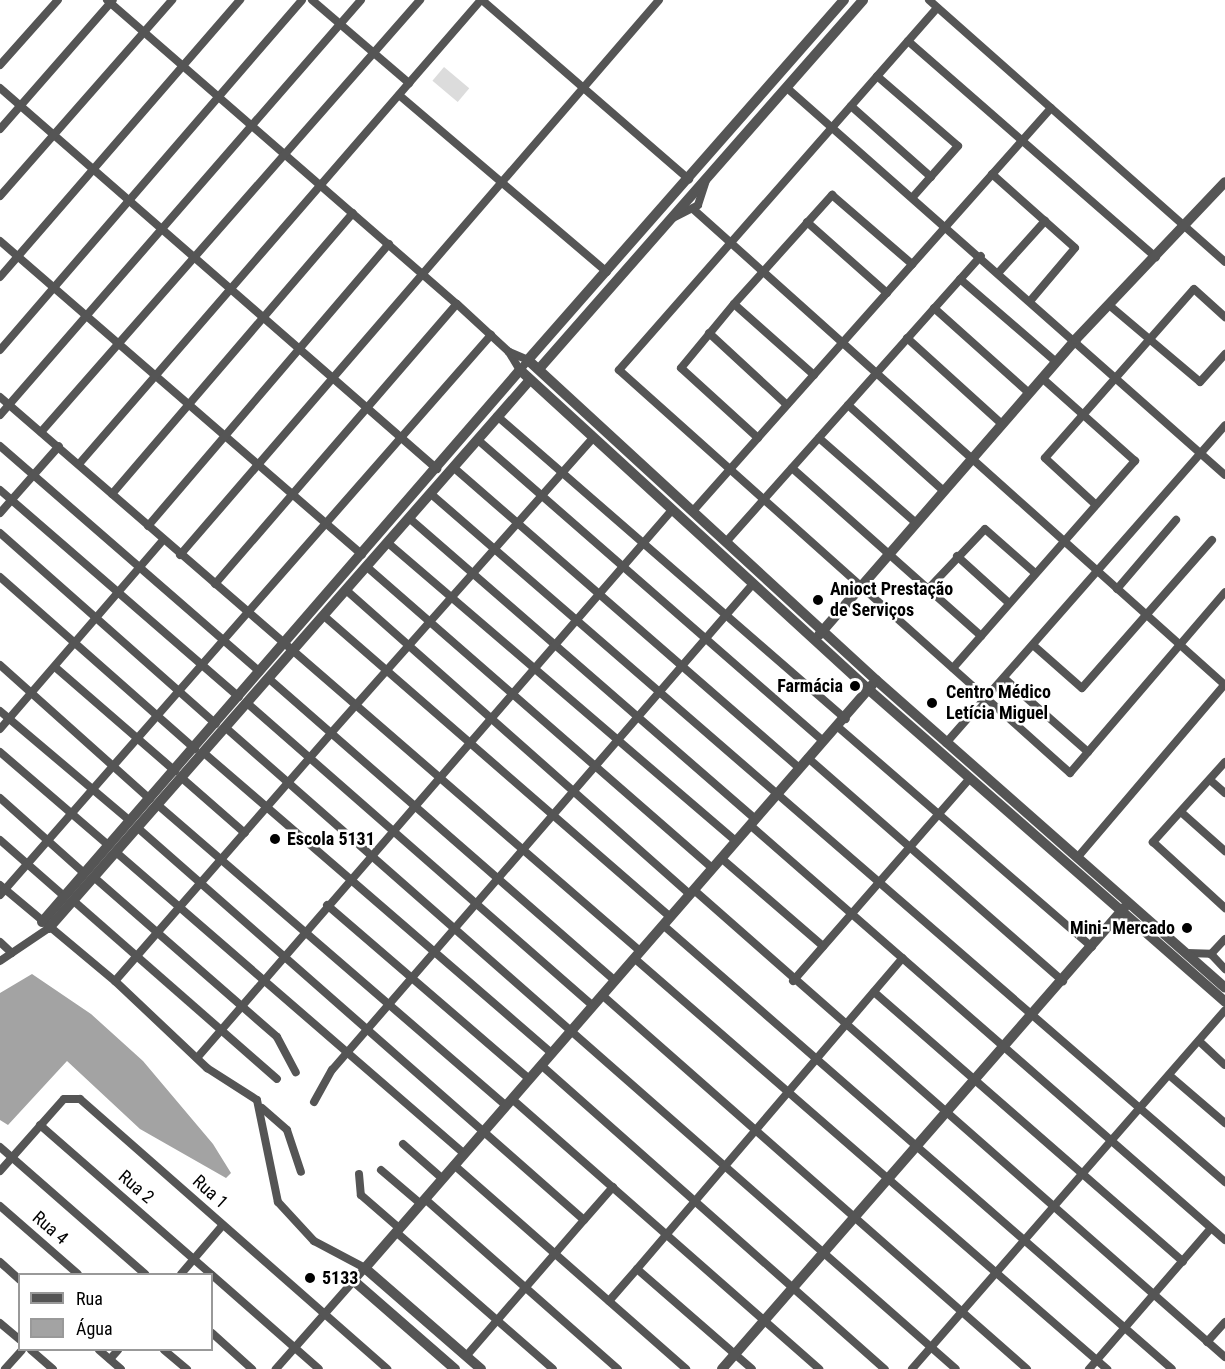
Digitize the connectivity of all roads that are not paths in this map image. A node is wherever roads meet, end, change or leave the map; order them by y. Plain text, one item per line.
1 (58, 0) edge
2 (172, 0) edge
3 (240, 0) edge
4 (302, 0) edge
5 (312, 0) edge
6 (361, 0) edge
7 (420, 0) edge
8 (481, 0) edge
9 (659, 0) edge
10 (844, 0) edge
11 (862, 0) edge
12 (929, 0) edge
13 (110, 1) edge
14 (937, 8) junction
15 (341, 25) junction
16 (144, 32) junction
17 (908, 42) junction
18 (373, 53) junction
19 (183, 65) junction
20 (0, 66) edge
21 (877, 76) junction
22 (409, 83) junction
23 (0, 88) edge
24 (787, 88) junction
25 (584, 90) junction
26 (399, 95) junction
27 (218, 98) junction
28 (21, 105) junction
29 (851, 106) junction
30 (1051, 108) junction
31 (251, 128) junction
32 (832, 128) junction
33 (0, 129) edge
34 (54, 137) junction
35 (1021, 142) junction
36 (283, 156) junction
37 (92, 170) junction
38 (992, 174) junction
39 (931, 177) junction
40 (689, 179) junction
41 (706, 180) junction
42 (1225, 182) edge
43 (503, 184) junction
44 (320, 185) junction
45 (1, 191) edge
46 (912, 198) junction
47 (129, 202) junction
48 (693, 209) junction
49 (353, 213) junction
50 (672, 218) junction
51 (1045, 221) junction
52 (807, 222) junction
53 (946, 226) junction
54 (1187, 228) junction
55 (161, 230) junction
56 (0, 242) edge
57 (389, 244) junction
58 (730, 244) junction
59 (16, 256) junction
60 (981, 256) junction
61 (1156, 257) junction
62 (194, 258) junction
63 (1225, 262) edge
64 (912, 264) junction
65 (607, 272) junction
66 (762, 272) junction
67 (999, 272) junction
68 (424, 275) junction
69 (0, 277) edge
70 (960, 279) junction
71 (228, 288) junction
72 (53, 291) junction
73 (887, 293) junction
74 (1031, 300) junction
75 (457, 304) junction
76 (734, 304) junction
77 (1109, 305) junction
78 (934, 308) junction
79 (1225, 317) edge
80 (85, 318) junction
81 (264, 319) junction
82 (709, 333) junction
83 (490, 335) junction
84 (907, 339) junction
85 (1076, 339) junction
86 (1150, 340) junction
87 (842, 344) junction
88 (117, 346) junction
89 (299, 348) junction
90 (0, 350) edge
91 (508, 352) junction
92 (1225, 354) edge
93 (528, 360) junction
94 (1056, 362) junction
95 (539, 369) junction
96 (520, 370) junction
97 (876, 373) junction
98 (151, 375) junction
99 (814, 375) junction
100 (333, 378) junction
101 (1042, 378) junction
102 (1118, 378) junction
103 (530, 380) junction
104 (1029, 393) junction
105 (0, 397) edge
106 (9, 405) junction
107 (787, 405) junction
108 (848, 405) junction
109 (188, 406) junction
110 (367, 406) junction
111 (0, 415) edge
112 (1085, 415) junction
113 (496, 416) junction
114 (1002, 424) junction
115 (1225, 425) edge
116 (41, 432) junction
117 (223, 436) junction
118 (401, 437) junction
119 (593, 438) junction
120 (758, 438) junction
121 (819, 438) junction
122 (478, 440) junction
123 (0, 446) edge
124 (59, 446) junction
125 (1200, 452) junction
126 (972, 459) junction
127 (79, 464) junction
128 (257, 465) junction
129 (453, 467) junction
130 (792, 468) junction
131 (437, 469) junction
132 (729, 470) junction
133 (560, 472) junction
134 (34, 475) junction
135 (1225, 475) edge
136 (0, 490) edge
137 (944, 491) junction
138 (112, 494) junction
139 (431, 494) junction
140 (291, 495) junction
141 (540, 495) junction
142 (12, 500) junction
143 (764, 500) junction
144 (1095, 504) junction
145 (672, 510) junction
146 (693, 511) junction
147 (0, 513) edge
148 (409, 519) junction
149 (518, 520) junction
150 (1176, 520) dead end
151 (916, 523) junction
152 (326, 524) junction
153 (148, 526) junction
154 (0, 533) edge
155 (163, 540) junction
156 (1063, 540) junction
157 (1212, 540) dead end
158 (726, 542) junction
159 (388, 543) junction
160 (642, 543) junction
161 (494, 547) junction
162 (890, 553) junction
163 (180, 555) junction
164 (362, 555) junction
165 (957, 556) junction
166 (367, 567) junction
167 (140, 568) junction
168 (621, 568) junction
169 (1096, 570) junction
170 (471, 573) junction
171 (1035, 573) junction
172 (0, 577) edge
173 (215, 584) junction
174 (753, 584) junction
175 (861, 586) junction
176 (928, 588) junction
177 (1117, 589) junction
178 (346, 590) junction
179 (1225, 592) edge
180 (119, 593) junction
181 (599, 593) junction
182 (452, 597) junction
183 (1009, 603) junction
184 (248, 611) junction
185 (1146, 614) junction
186 (324, 616) junction
187 (725, 617) junction
188 (577, 618) junction
189 (98, 620) junction
190 (429, 622) junction
191 (822, 630) junction
192 (981, 636) junction
193 (814, 640) junction
194 (222, 641) junction
195 (703, 642) junction
196 (555, 643) junction
197 (75, 645) junction
198 (1033, 645) junction
199 (1180, 645) junction
200 (290, 646) junction
201 (407, 647) junction
202 (0, 665) edge
203 (201, 665) junction
204 (682, 666) junction
205 (534, 667) junction
206 (55, 668) junction
207 (953, 668) junction
208 (387, 670) junction
209 (264, 675) junction
210 (1004, 678) junction
211 (876, 680) junction
212 (1225, 684) edge
213 (868, 689) junction
214 (659, 690) junction
215 (178, 691) junction
216 (513, 691) junction
217 (32, 693) junction
218 (986, 698) junction
219 (243, 700) junction
220 (357, 703) junction
221 (0, 711) edge
222 (156, 716) junction
223 (491, 716) junction
224 (637, 716) junction
225 (9, 719) junction
226 (842, 723) junction
227 (221, 726) junction
228 (0, 729) edge
229 (331, 733) junction
230 (137, 739) junction
231 (618, 739) junction
232 (823, 741) junction
233 (469, 742) junction
234 (946, 743) junction
235 (199, 751) junction
236 (0, 752) edge
237 (1088, 752) junction
238 (808, 758) junction
239 (309, 759) junction
240 (1225, 762) edge
241 (596, 764) junction
242 (113, 766) junction
243 (799, 768) junction
244 (179, 775) junction
245 (439, 775) junction
246 (970, 778) junction
247 (1210, 780) junction
248 (289, 784) junction
249 (573, 789) junction
250 (93, 790) junction
251 (1225, 793) edge
252 (781, 794) junction
253 (0, 798) edge
254 (154, 802) junction
255 (414, 804) junction
256 (267, 809) junction
257 (1182, 812) junction
258 (72, 814) junction
259 (939, 814) junction
260 (551, 815) junction
261 (753, 822) junction
262 (134, 825) junction
263 (392, 831) junction
264 (245, 833) junction
265 (0, 840) edge
266 (736, 841) junction
267 (49, 842) junction
268 (108, 845) junction
269 (522, 847) junction
270 (910, 847) junction
271 (1225, 851) edge
272 (117, 853) junction
273 (370, 855) junction
274 (721, 858) junction
275 (1077, 858) junction
276 (222, 860) junction
277 (27, 864) junction
278 (712, 868) junction
279 (84, 873) junction
280 (497, 876) junction
281 (96, 879) junction
282 (881, 880) junction
283 (348, 881) junction
284 (201, 884) junction
285 (2, 890) edge
286 (692, 892) junction
287 (64, 896) junction
288 (76, 903) junction
289 (474, 903) junction
290 (327, 905) junction
291 (1125, 907) junction
292 (1225, 908) edge
293 (180, 909) junction
294 (851, 914) junction
295 (667, 921) junction
296 (45, 925) junction
297 (453, 929) junction
298 (306, 931) junction
299 (158, 934) junction
300 (1225, 939) edge
301 (0, 942) edge
302 (823, 946) junction
303 (1092, 948) junction
304 (433, 952) junction
305 (1187, 952) junction
306 (12, 953) junction
307 (1211, 954) junction
308 (138, 955) junction
309 (637, 955) junction
310 (285, 956) junction
311 (903, 958) junction
312 (0, 961) edge
313 (1225, 969) edge
314 (411, 978) junction
315 (115, 981) junction
316 (263, 981) junction
317 (615, 981) junction
318 (794, 981) junction
319 (1063, 981) junction
320 (1225, 988) edge
321 (874, 992) junction
322 (602, 995) junction
323 (1225, 1002) edge
324 (389, 1004) junction
325 (240, 1006) junction
326 (593, 1006) junction
327 (1225, 1010) edge
328 (1032, 1014) junction
329 (845, 1026) junction
330 (220, 1030) junction
331 (366, 1030) junction
332 (570, 1032) junction
333 (1199, 1041) junction
334 (1003, 1047) junction
335 (551, 1053) junction
336 (346, 1054) junction
337 (197, 1058) junction
338 (817, 1059) junction
339 (542, 1065) junction
340 (1225, 1065) edge
341 (296, 1072) dead end
342 (1169, 1075) junction
343 (277, 1079) dead end
344 (529, 1079) junction
345 (974, 1080) junction
346 (788, 1093) junction
347 (314, 1102) dead end
348 (509, 1102) junction
349 (262, 1108) junction
350 (1139, 1109) junction
351 (944, 1115) junction
352 (1225, 1123) edge
353 (40, 1125) junction
354 (485, 1130) junction
355 (756, 1130) junction
356 (1110, 1142) junction
357 (402, 1144) dead end
358 (0, 1147) edge
359 (915, 1148) junction
360 (464, 1154) junction
361 (12, 1158) junction
362 (454, 1165) junction
363 (724, 1168) junction
364 (381, 1170) dead end
365 (0, 1171) edge
366 (301, 1172) dead end
367 (359, 1174) dead end
368 (1082, 1174) junction
369 (442, 1179) junction
370 (886, 1180) junction
371 (1225, 1182) edge
372 (613, 1187) junction
373 (695, 1200) junction
374 (423, 1201) junction
375 (0, 1206) edge
376 (1053, 1207) junction
377 (855, 1217) junction
378 (584, 1220) junction
379 (222, 1226) junction
380 (1211, 1228) junction
381 (398, 1230) junction
382 (666, 1233) junction
383 (1225, 1240) edge
384 (1024, 1242) junction
385 (554, 1253) junction
386 (822, 1254) junction
387 (194, 1260) junction
388 (0, 1262) edge
389 (1183, 1262) junction
390 (365, 1268) junction
391 (637, 1269) junction
392 (76, 1273) edge
393 (143, 1273) edge
394 (183, 1273) edge
395 (209, 1273) edge
396 (996, 1274) junction
397 (213, 1277) edge
398 (18, 1278) edge
399 (354, 1281) junction
400 (525, 1287) junction
401 (793, 1287) junction
402 (1155, 1295) junction
403 (609, 1301) junction
404 (962, 1313) junction
405 (325, 1314) junction
406 (498, 1320) junction
407 (764, 1320) junction
408 (1225, 1322) edge
409 (0, 1323) edge
410 (1125, 1328) junction
411 (213, 1334) edge
412 (18, 1338) edge
413 (1207, 1342) junction
414 (932, 1347) junction
415 (296, 1348) junction
416 (21, 1351) edge
417 (32, 1351) edge
418 (100, 1351) edge
419 (117, 1351) edge
420 (165, 1351) edge
421 (735, 1354) junction
422 (466, 1356) junction
423 (1225, 1357) edge
424 (110, 1359) junction
425 (1097, 1360) junction
426 (5, 1369) edge
427 (53, 1369) edge
428 (121, 1369) edge
429 (187, 1369) edge
430 (252, 1369) edge
431 (276, 1369) edge
432 (319, 1369) edge
433 (387, 1369) edge
434 (453, 1369) edge
435 (481, 1369) edge
436 (553, 1369) edge
437 (618, 1369) edge
438 (686, 1369) edge
439 (722, 1369) edge
440 (752, 1369) edge
441 (819, 1369) edge
442 (885, 1369) edge
443 (912, 1369) edge
444 (956, 1369) edge
445 (1027, 1369) edge
446 (1089, 1369) edge
447 (1107, 1369) edge
448 (1172, 1369) edge

1 - 20 street
2 - 16 street
3 - 19 street
4 - 27 street
5 - 15 street
6 - 15 street
7 - 18 street
8 - 22 street
8 - 25 street
9 - 25 street
10 - 40 street
11 - 24 street
12 - 14 street
13 - 16 street
13 - 28 street
14 - 17 street
14 - 30 street
15 - 18 street
15 - 31 street
16 - 19 street
16 - 34 street
17 - 21 street
17 - 35 street
18 - 22 street
18 - 36 street
19 - 27 street
19 - 37 street
21 - 29 street
21 - 39 street
22 - 26 street
23 - 28 street
24 - 32 street
24 - 41 street
25 - 40 street
25 - 43 street
26 - 43 street
26 - 44 street
27 - 31 street
27 - 47 street
28 - 33 street
28 - 34 street
29 - 32 street
29 - 39 street
30 - 35 street
30 - 54 street
31 - 36 street
31 - 55 street
32 - 46 street
32 - 58 street
34 - 37 street
34 - 45 street
35 - 38 street
35 - 61 street
36 - 44 street
36 - 62 street
37 - 47 street
37 - 59 street
38 - 51 street
38 - 53 street
39 - 46 street
40 - 65 street
41 - 48 street
41 - 50 street
42 - 54 street
43 - 65 street
43 - 68 street
44 - 49 street
44 - 71 street
46 - 53 street
47 - 55 street
47 - 72 street
48 - 50 street
48 - 58 street
49 - 57 street
49 - 81 street
50 - 95 street
51 - 67 street
51 - 74 street
52 - 64 street
52 - 66 street
52 - 73 street
53 - 60 street
53 - 64 street
54 - 61 street
54 - 63 street
55 - 62 street
55 - 80 street
56 - 59 street
57 - 68 street
57 - 89 street
58 - 66 street
58 - 132 street
59 - 69 street
59 - 72 street
60 - 67 street
60 - 70 street
61 - 77 street
62 - 71 street
62 - 88 street
64 - 73 street
65 - 93 street
66 - 76 street
66 - 87 street
67 - 74 street
68 - 75 street
68 - 100 street
70 - 78 street
70 - 94 street
71 - 81 street
71 - 98 street
72 - 80 street
72 - 90 street
73 - 87 street
74 - 85 street
75 - 83 street
75 - 110 street
76 - 82 street
76 - 99 street
77 - 85 street
77 - 86 street
78 - 84 street
78 - 104 street
79 - 86 street
80 - 88 street
80 - 106 street
81 - 89 street
81 - 109 street
82 - 107 street
82 - 120 street
83 - 91 street
83 - 118 street
84 - 97 street
84 - 114 street
85 - 94 street
85 - 102 street
86 - 92 street
86 - 102 street
87 - 97 street
87 - 99 street
88 - 98 street
88 - 116 street
89 - 100 street
89 - 117 street
91 - 93 street
91 - 96 street
93 - 95 street
93 - 96 street
94 - 101 street
95 - 103 street
95 - 146 street
96 - 103 street
96 - 131 street
97 - 108 street
97 - 126 street
98 - 109 street
98 - 127 street
99 - 107 street
100 - 110 street
100 - 128 street
101 - 104 street
101 - 112 street
102 - 112 street
102 - 125 street
103 - 113 street
103 - 119 street
104 - 114 street
105 - 106 street
106 - 111 street
106 - 116 street
107 - 120 street
108 - 121 street
108 - 137 street
109 - 117 street
109 - 138 street
110 - 118 street
110 - 140 street
112 - 144 street
112 - 144 street
113 - 122 street
113 - 133 street
114 - 126 street
115 - 125 street
116 - 124 street
117 - 128 street
117 - 153 street
118 - 131 street
118 - 152 street
119 - 133 street
119 - 145 street
120 - 132 street
121 - 130 street
121 - 151 street
122 - 129 street
122 - 141 street
123 - 134 street
124 - 127 street
124 - 134 street
125 - 135 street
125 - 169 street
126 - 137 street
126 - 156 street
127 - 138 street
128 - 140 street
128 - 163 street
129 - 139 street
129 - 149 street
130 - 143 street
130 - 162 street
131 - 164 street
132 - 143 street
132 - 146 street
133 - 141 street
133 - 160 street
134 - 142 street
134 - 167 street
136 - 142 street
137 - 151 street
138 - 153 street
139 - 148 street
139 - 161 street
140 - 152 street
140 - 173 street
141 - 149 street
141 - 168 street
142 - 147 street
142 - 180 street
143 - 158 street
143 - 175 street
144 - 156 street
145 - 160 street
145 - 174 street
146 - 158 street
148 - 159 street
148 - 170 street
149 - 161 street
149 - 181 street
150 - 177 street
151 - 162 street
152 - 164 street
152 - 184 street
153 - 155 street
154 - 189 street
155 - 163 street
155 - 167 street
156 - 169 street
156 - 171 street
157 - 185 street
158 - 191 street
159 - 166 street
159 - 182 street
160 - 168 street
160 - 187 street
161 - 170 street
161 - 188 street
162 - 175 street
162 - 176 street
163 - 173 street
164 - 200 street
165 - 171 street
165 - 176 street
165 - 183 street
166 - 178 street
166 - 190 street
167 - 180 street
167 - 194 street
168 - 181 street
168 - 195 street
169 - 177 street
169 - 198 street
170 - 182 street
170 - 196 street
171 - 183 street
172 - 197 street
173 - 184 street
174 - 187 street
174 - 193 street
175 - 191 street
175 - 207 street
176 - 192 street
177 - 185 street
178 - 186 street
178 - 201 street
179 - 199 street
180 - 189 street
180 - 203 street
181 - 188 street
181 - 204 street
182 - 190 street
182 - 205 street
183 - 192 street
184 - 194 street
184 - 200 street
185 - 198 street
185 - 199 street
186 - 200 street
186 - 208 street
187 - 195 street
187 - 226 street
188 - 196 street
188 - 214 street
189 - 197 street
189 - 215 street
190 - 201 street
190 - 216 street
191 - 193 street
191 - 211 street
192 - 207 street
193 - 213 street
194 - 203 street
194 - 209 street
195 - 204 street
195 - 232 street
196 - 205 street
196 - 224 street
197 - 206 street
197 - 222 street
198 - 210 street
199 - 212 street
199 - 237 street
200 - 209 street
200 - 220 street
201 - 208 street
201 - 223 street
202 - 217 street
203 - 215 street
203 - 219 street
204 - 214 street
204 - 243 street
205 - 216 street
205 - 231 street
206 - 217 street
206 - 230 street
207 - 218 street
208 - 220 street
208 - 233 street
209 - 219 street
209 - 229 street
210 - 218 street
210 - 237 street
211 - 213 street
211 - 234 street
212 - 275 street
213 - 226 street
213 - 246 street
214 - 224 street
214 - 252 street
215 - 222 street
215 - 227 street
216 - 223 street
216 - 241 street
217 - 225 street
217 - 242 street
218 - 234 street
218 - 237 street
219 - 227 street
219 - 239 street
220 - 229 street
220 - 245 street
221 - 225 street
222 - 230 street
222 - 235 street
223 - 233 street
223 - 249 street
224 - 231 street
224 - 261 street
225 - 228 street
225 - 250 street
226 - 232 street
226 - 259 street
227 - 235 street
227 - 248 street
229 - 239 street
229 - 255 street
230 - 242 street
230 - 244 street
231 - 241 street
231 - 266 street
232 - 238 street
233 - 245 street
233 - 260 street
234 - 275 street
235 - 244 street
235 - 256 street
236 - 258 street
238 - 243 street
238 - 270 street
239 - 248 street
239 - 263 street
240 - 247 street
241 - 249 street
241 - 278 street
242 - 250 street
242 - 254 street
243 - 252 street
244 - 254 street
244 - 264 street
245 - 255 street
245 - 269 street
246 - 259 street
246 - 291 street
247 - 251 street
247 - 257 street
248 - 256 street
248 - 273 street
249 - 260 street
249 - 286 street
250 - 258 street
250 - 262 street
252 - 261 street
252 - 282 street
253 - 267 street
254 - 262 street
254 - 276 street
255 - 263 street
255 - 280 street
256 - 264 street
256 - 283 street
257 - 271 street
257 - 292 street
258 - 267 street
258 - 268 street
259 - 270 street
259 - 303 street
260 - 269 street
260 - 295 street
261 - 266 street
261 - 294 street
262 - 268 street
262 - 272 street
262 - 284 street
263 - 273 street
263 - 289 street
264 - 276 street
265 - 277 street
266 - 274 street
267 - 277 street
267 - 279 street
268 - 279 street
269 - 280 street
269 - 309 street
270 - 282 street
270 - 319 street
272 - 281 street
272 - 293 street
273 - 283 street
273 - 297 street
274 - 278 street
274 - 302 street
275 - 291 street
276 - 284 street
276 - 298 street
277 - 285 street
277 - 287 street
278 - 286 street
279 - 287 street
280 - 289 street
280 - 317 street
281 - 288 street
281 - 299 street
282 - 294 street
282 - 328 street
283 - 290 street
283 - 304 street
284 - 293 street
284 - 310 street
285 - 296 street
286 - 295 street
286 - 318 street
287 - 296 street
288 - 296 street
288 - 308 street
289 - 297 street
289 - 326 street
290 - 298 street
290 - 314 street
291 - 303 street
291 - 305 street
291 - 323 street
293 - 299 street
293 - 316 street
294 - 302 street
294 - 311 street
295 - 309 street
295 - 338 street
296 - 306 street
296 - 315 street
297 - 304 street
297 - 332 street
298 - 310 street
298 - 324 street
299 - 308 street
299 - 325 street
300 - 307 street
301 - 306 street
302 - 318 street
303 - 319 street
304 - 314 street
304 - 335 street
305 - 307 street
305 - 320 street
306 - 312 street
307 - 313 street
308 - 315 street
308 - 330 street
309 - 317 street
309 - 346 street
310 - 316 street
310 - 331 street
311 - 321 street
311 - 334 street
314 - 324 street
314 - 344 street
315 - 337 street
316 - 325 street
316 - 336 street
317 - 322 street
318 - 329 street
319 - 328 street
321 - 329 street
321 - 345 street
322 - 326 street
322 - 355 street
324 - 331 street
324 - 348 street
325 - 330 street
325 - 341 street
326 - 332 street
327 - 333 street
328 - 334 street
328 - 350 street
329 - 338 street
329 - 351 street
330 - 337 street
330 - 343 street
331 - 336 street
331 - 354 street
332 - 335 street
332 - 363 street
333 - 340 street
333 - 342 street
334 - 345 street
334 - 356 street
335 - 339 street
336 - 347 street
336 - 360 street
337 - 349 street
338 - 346 street
338 - 359 street
339 - 344 street
339 - 373 street
342 - 350 street
342 - 352 street
344 - 348 street
345 - 351 street
345 - 368 street
346 - 355 street
346 - 370 street
348 - 354 street
348 - 372 street
349 - 366 street
349 - 390 street
350 - 356 street
350 - 371 street
351 - 359 street
351 - 376 street
353 - 361 street
353 - 379 street, Rua 1
353 - 387 street, Rua 2
354 - 360 street
354 - 378 street
355 - 363 street
355 - 377 street
356 - 368 street
356 - 380 street
357 - 369 street
358 - 361 street
359 - 370 street
359 - 384 street
360 - 362 street
361 - 365 street
361 - 393 street
362 - 369 street
362 - 385 street
363 - 373 street
363 - 386 street
364 - 374 street
367 - 381 street
368 - 376 street
368 - 389 street
369 - 374 street
370 - 377 street
370 - 396 street
372 - 378 street
372 - 382 street
373 - 382 street
373 - 401 street
374 - 381 street
374 - 400 street
375 - 392 street, Rua 4
376 - 384 street
376 - 402 street
377 - 386 street
377 - 404 street
378 - 385 street
379 - 387 street
379 - 405 street, Rua 1
380 - 383 street
380 - 389 street
381 - 390 street
381 - 406 street
382 - 391 street
382 - 407 street
384 - 396 street
384 - 410 street
385 - 400 street
385 - 403 street
386 - 401 street
386 - 414 street
387 - 394 street
387 - 395 street, Rua 2
388 - 398 street
389 - 402 street
390 - 399 street
390 - 422 street
391 - 403 street
391 - 421 street
396 - 404 street
396 - 425 street
397 - 415 street, Rua 2
399 - 405 street
399 - 434 street
400 - 406 street
400 - 437 street
401 - 407 street
401 - 442 street
402 - 410 street
402 - 413 street
403 - 438 street
404 - 414 street
404 - 445 street
405 - 415 street
405 - 433 street, Rua 1
406 - 422 street
406 - 436 street
407 - 421 street
407 - 441 street
408 - 413 street
409 - 412 street
410 - 425 street
410 - 448 street
411 - 430 street
413 - 423 street
414 - 443 street
414 - 444 street
415 - 431 street
415 - 432 street, Rua 2
416 - 426 street
417 - 427 street
418 - 424 street
419 - 424 street
420 - 429 street
421 - 439 street
421 - 440 street
422 - 435 street
424 - 428 street
425 - 446 street
425 - 447 street

